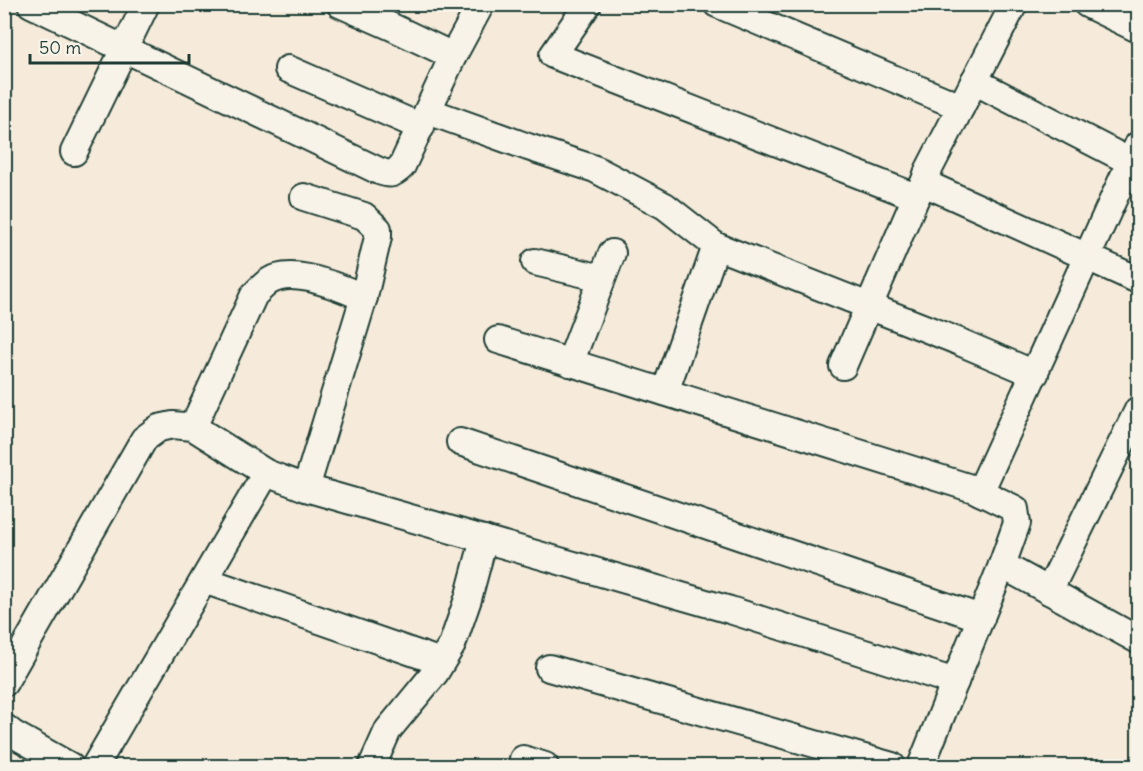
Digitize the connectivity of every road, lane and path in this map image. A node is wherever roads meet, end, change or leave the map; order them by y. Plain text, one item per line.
1 (31, 4) edge
2 (146, 4) edge
3 (340, 4) edge
4 (481, 4) edge
5 (588, 4) edge
6 (717, 4) edge
7 (1014, 4) edge
8 (1086, 4) edge
9 (1138, 29) edge
10 (123, 49) junction
11 (453, 57) junction
12 (288, 69) dead end
13 (974, 81) junction
14 (961, 107) junction
15 (424, 119) junction
16 (74, 152) dead end
17 (1135, 153) edge
18 (920, 190) junction
19 (304, 197) dead end
20 (716, 246) junction
21 (612, 253) dead end
22 (1086, 257) junction
23 (535, 262) dead end
24 (602, 278) junction
25 (1138, 280) edge
26 (364, 297) junction
27 (868, 306) junction
28 (498, 340) dead end
29 (570, 363) junction
30 (843, 366) dead end
31 (1035, 374) junction
32 (665, 392) junction
33 (1138, 410) edge
34 (193, 428) junction
35 (460, 442) dead end
36 (266, 473) junction
37 (306, 488) junction
38 (980, 492) junction
39 (484, 539) junction
40 (1002, 566) junction
41 (204, 580) junction
42 (1049, 591) junction
43 (981, 618) junction
44 (1138, 640) edge
45 (441, 662) junction
46 (549, 668) dead end
47 (956, 682) junction
48 (4, 683) edge
49 (4, 727) edge
50 (70, 766) edge
51 (95, 766) edge
52 (372, 766) edge
53 (892, 766) edge
54 (921, 766) edge

1 - 10 street
2 - 10 street
3 - 11 street
4 - 11 street
5 - 18 street
6 - 14 street
7 - 13 street
8 - 9 street
10 - 15 street
10 - 16 street
11 - 15 street
12 - 15 street
13 - 14 street
13 - 17 street
14 - 18 street
15 - 20 street
17 - 22 street
18 - 22 street
18 - 27 street
19 - 26 street
20 - 27 street
20 - 32 street
21 - 24 street
22 - 25 street
22 - 31 street
23 - 24 street
24 - 29 street
26 - 34 street
26 - 37 street
27 - 30 street
27 - 31 street
28 - 29 street
29 - 32 street
31 - 38 street
32 - 38 street
33 - 42 street
34 - 36 street
34 - 48 street
35 - 43 street
36 - 37 street
36 - 41 street
37 - 39 street
38 - 40 street
39 - 45 street
39 - 47 street
40 - 42 street
40 - 43 street
41 - 45 street
41 - 51 street
42 - 44 street
43 - 47 street
45 - 52 street
46 - 53 street
47 - 54 street
49 - 50 street

